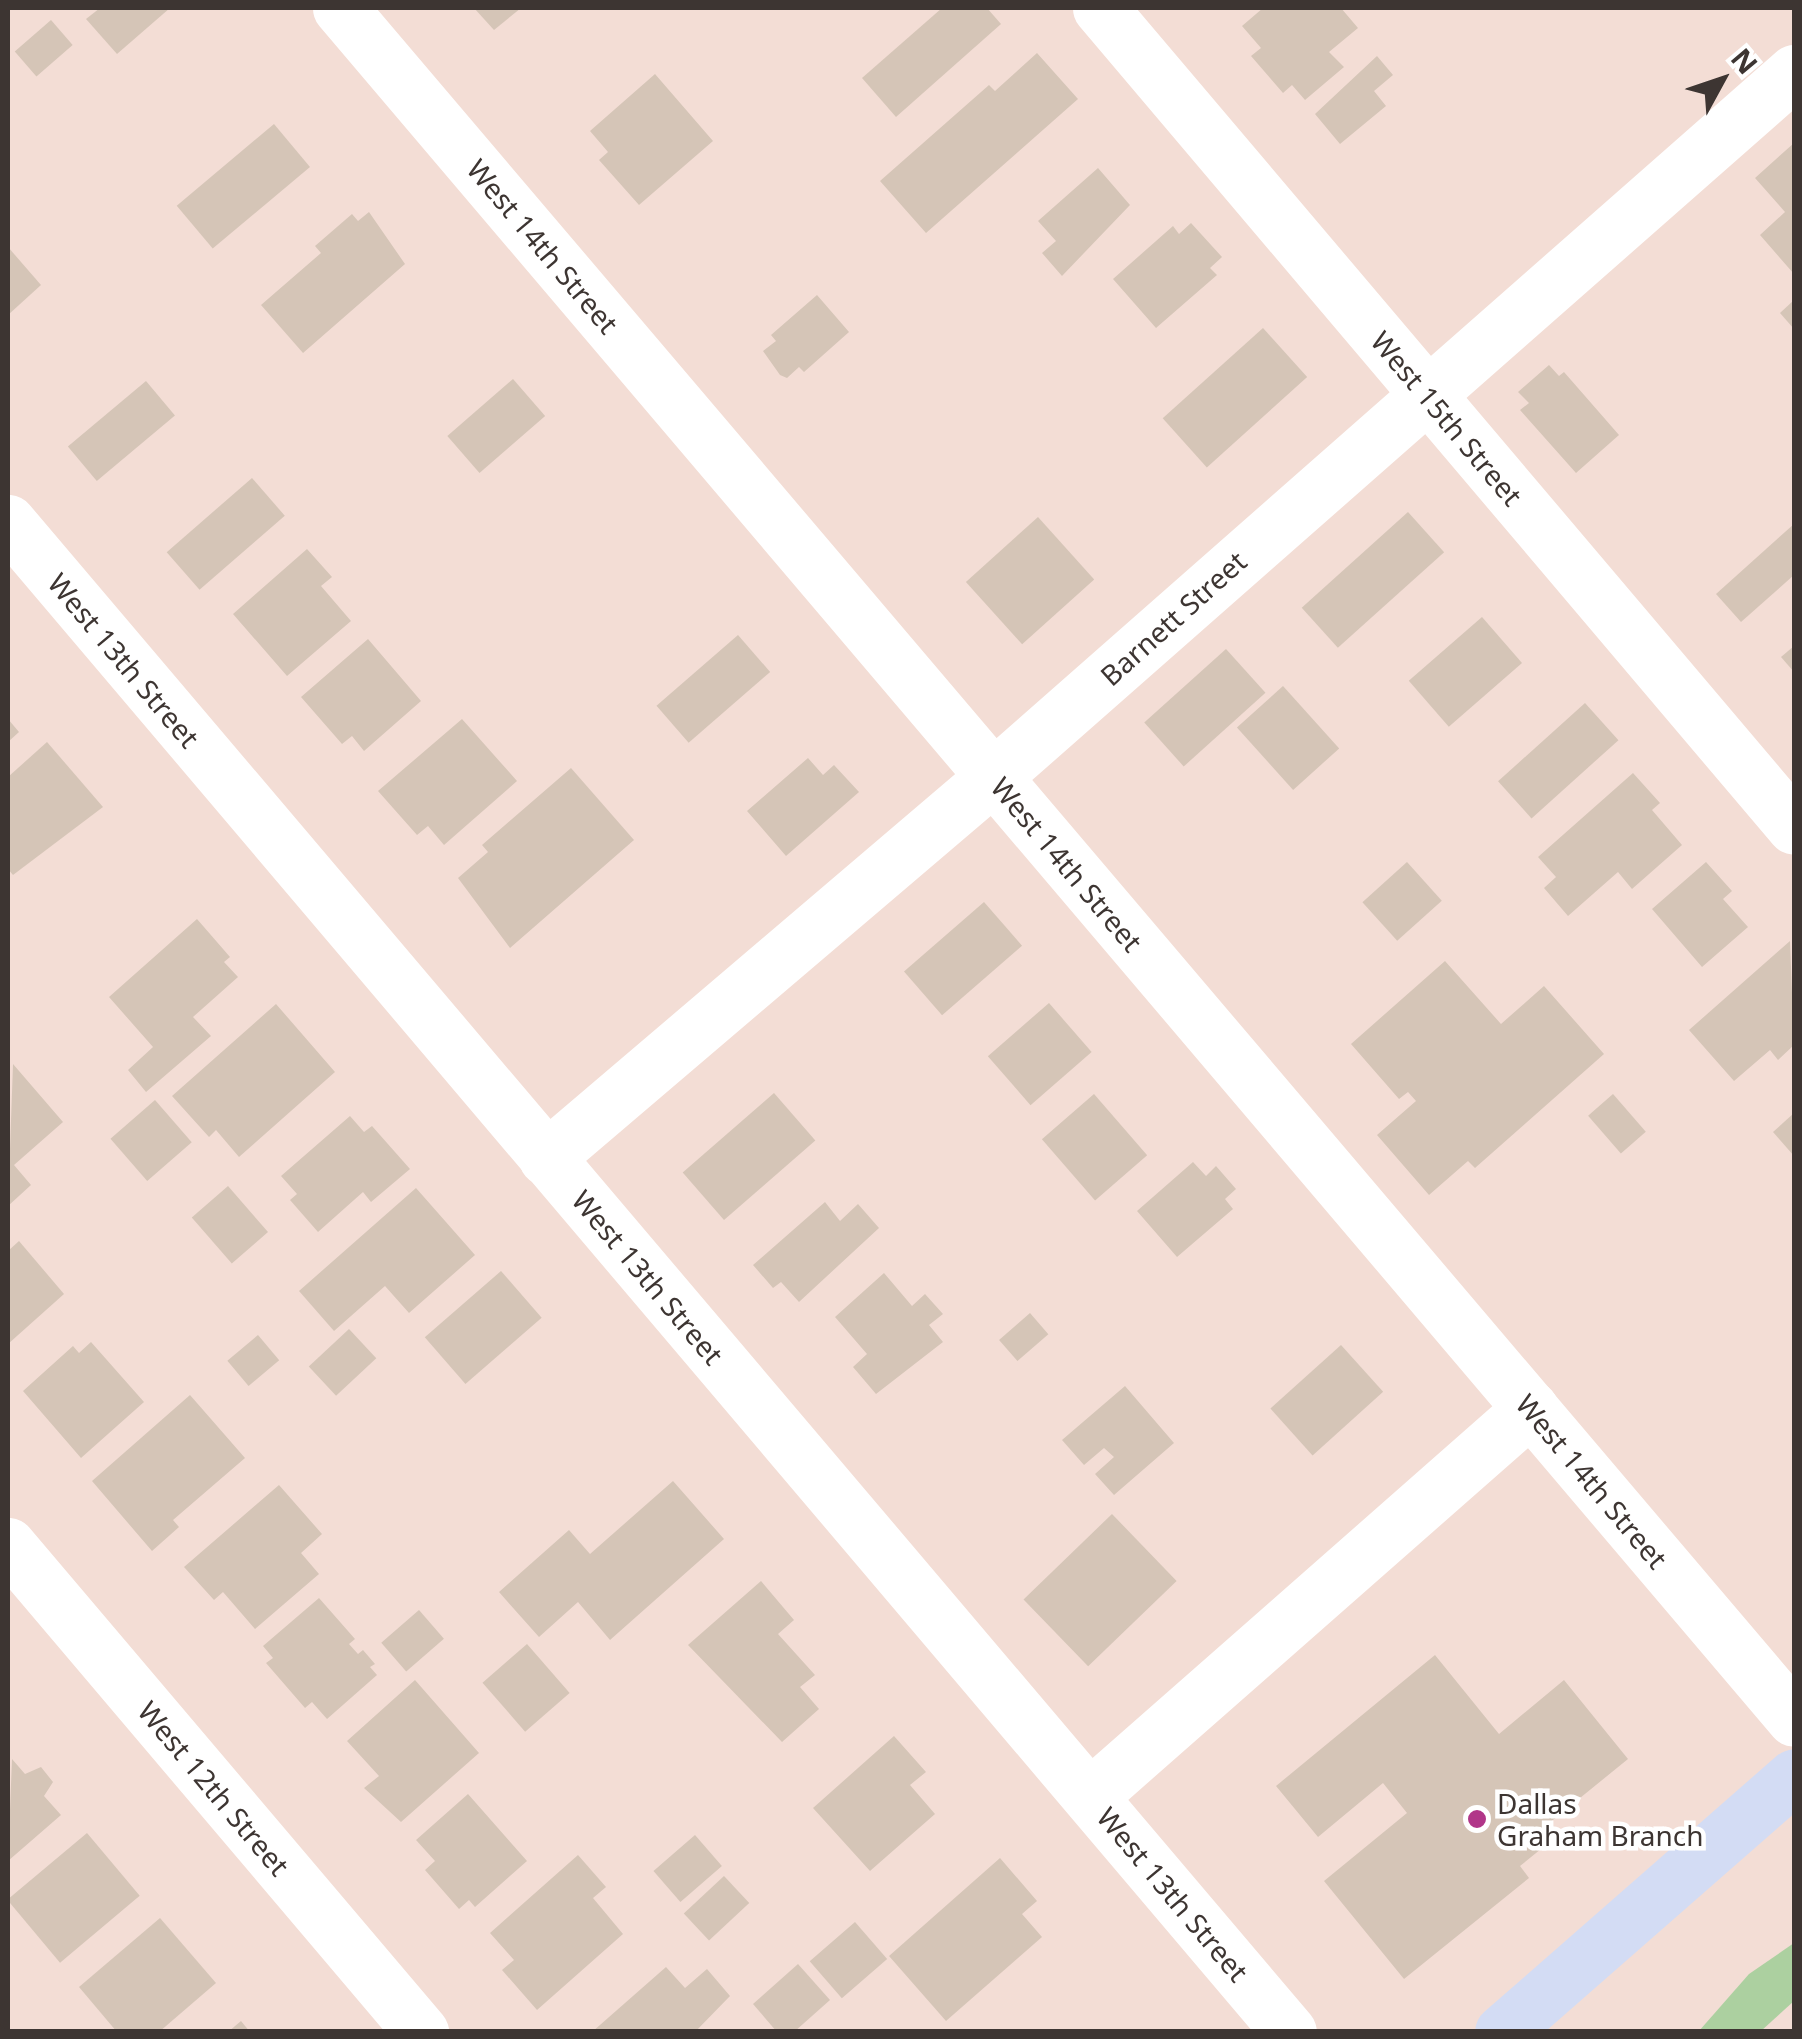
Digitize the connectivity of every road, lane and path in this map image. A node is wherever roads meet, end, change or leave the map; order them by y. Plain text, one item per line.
1 (340, 8) edge
2 (1100, 8) edge
3 (1794, 72) edge
4 (1426, 393) junction
5 (8, 522) edge
6 (993, 777) junction
7 (1794, 827) edge
8 (546, 1158) junction
9 (1530, 1408) junction
10 (8, 1545) edge
11 (1794, 1720) edge
12 (1794, 1776) edge
13 (1090, 1796) junction
14 (421, 2032) edge
15 (1289, 2032) edge
16 (1502, 2032) edge

1 - 6 street, West 14th Street
2 - 4 street, West 15th Street
3 - 4 street, Barnett Street
4 - 6 street, Barnett Street
4 - 7 street, West 15th Street
5 - 8 street, West 13th Street
6 - 8 street, Barnett Street
6 - 9 street, West 14th Street
8 - 13 street, West 13th Street
9 - 11 street, West 14th Street
9 - 13 street
10 - 14 street, West 12th Street
12 - 16 main road
13 - 15 street, West 13th Street

